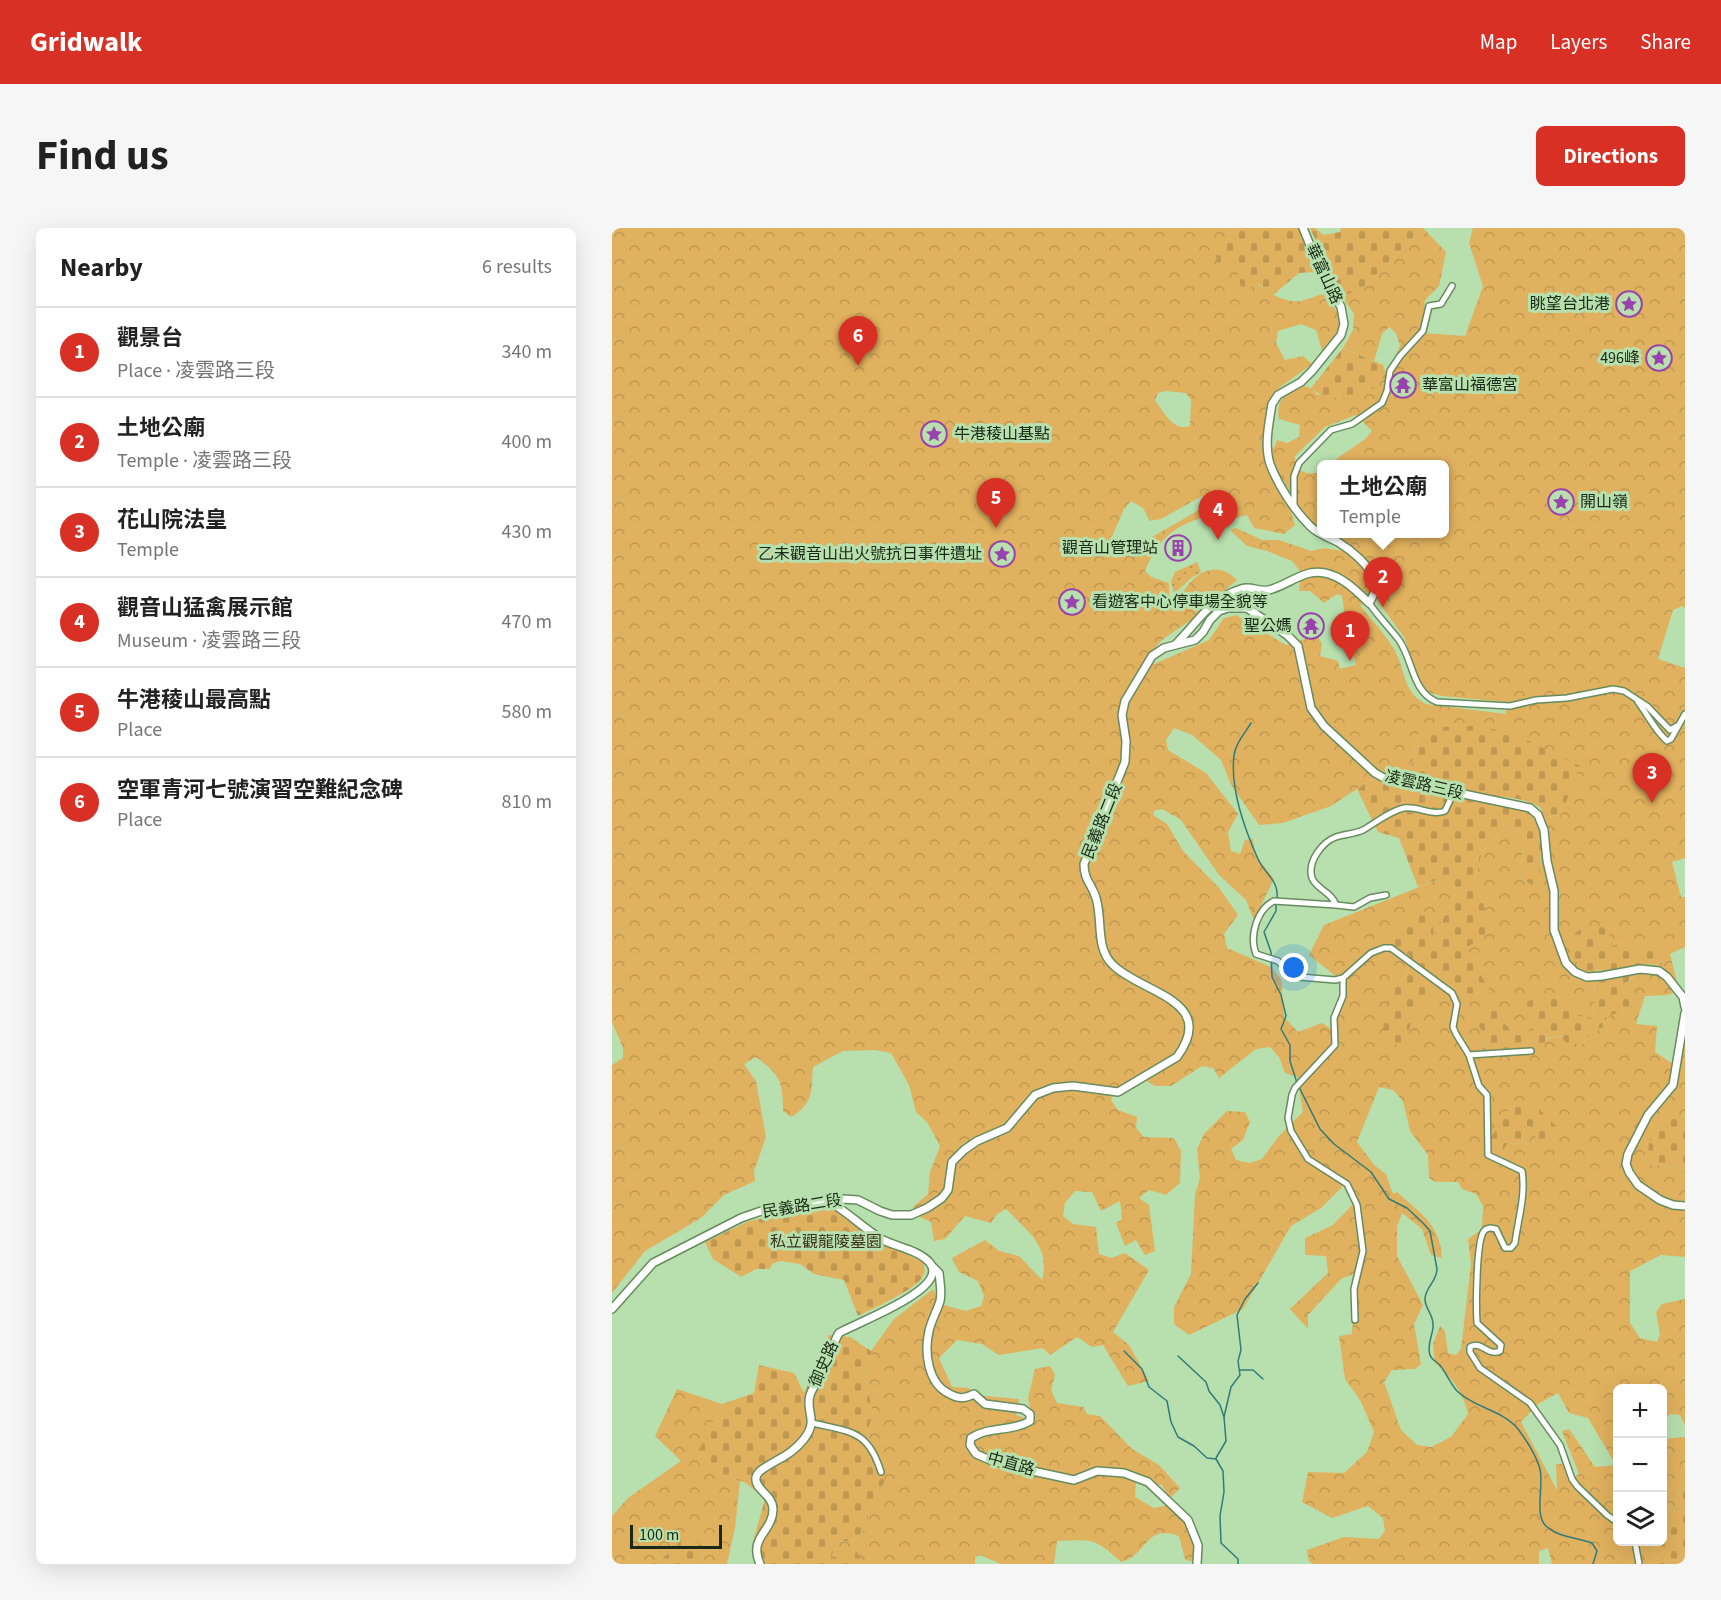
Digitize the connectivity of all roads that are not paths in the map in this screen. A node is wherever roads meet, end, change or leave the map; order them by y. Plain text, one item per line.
1 (1303, 228) edge
2 (1452, 286) dead end
3 (1294, 506) junction
4 (1317, 532) edge
5 (1328, 538) edge
6 (1369, 603) junction
7 (1176, 644) junction
8 (1635, 699) junction
9 (1685, 714) edge
10 (1677, 726) junction
11 (1454, 792) junction
12 (1386, 895) dead end
13 (1336, 905) junction
14 (1343, 978) junction
15 (1684, 997) edge
16 (1685, 1007) edge
17 (1685, 1013) edge
18 (1531, 1051) dead end
19 (1469, 1055) junction
20 (830, 1202) junction
21 (1685, 1206) edge
22 (933, 1267) junction
23 (612, 1309) edge
24 (1355, 1320) dead end
25 (812, 1423) junction
26 (881, 1472) dead end
27 (1613, 1519) edge
28 (1636, 1546) edge
29 (760, 1564) edge
30 (1197, 1564) edge
31 (1639, 1564) edge

1 - 3 street, 華富山路
2 - 3 street
3 - 4 street, 華富山路
5 - 6 street, 華富山路
6 - 7 street
6 - 8 street
7 - 11 street, 凌雲路三段
7 - 20 street, 民義路二段
8 - 10 street
8 - 10 street
9 - 10 street
11 - 13 street
11 - 15 street, 凌雲路三段
12 - 13 street
13 - 14 street
14 - 19 street
14 - 24 street
15 - 16 street, 凌雲路三段
17 - 21 street
18 - 19 street
19 - 27 street
20 - 22 street
20 - 23 street, 民義路二段
22 - 25 street, 御史路
22 - 30 street, 中直路
25 - 26 street
25 - 29 street
28 - 31 street

